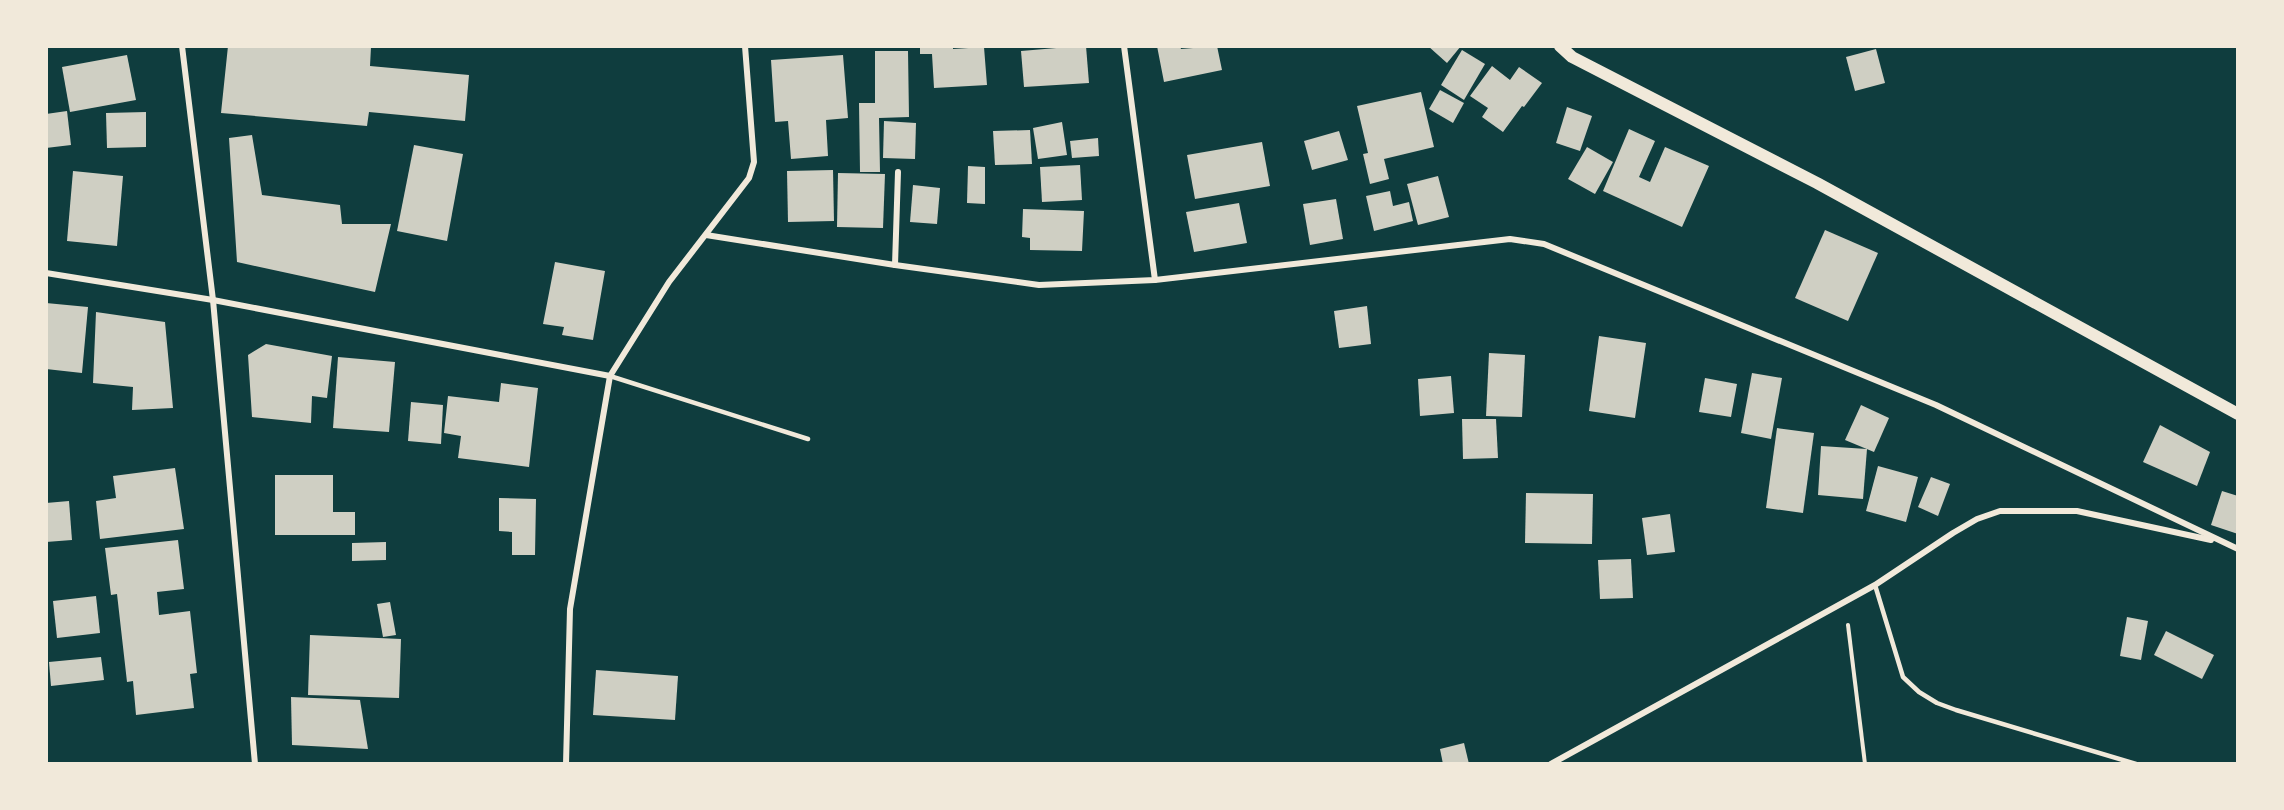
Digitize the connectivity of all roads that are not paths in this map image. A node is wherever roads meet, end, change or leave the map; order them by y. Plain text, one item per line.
1 (182, 46) edge
2 (745, 46) edge
3 (1124, 46) edge
4 (1560, 46) edge
5 (898, 172) dead end
6 (706, 235) junction
7 (895, 265) junction
8 (46, 273) edge
9 (1155, 280) junction
10 (213, 300) junction
11 (610, 376) junction
12 (2238, 414) edge
13 (808, 439) dead end
14 (2223, 543) junction
15 (2238, 549) edge
16 (1875, 585) junction
17 (255, 764) edge
18 (566, 764) edge
19 (1551, 764) edge
20 (2136, 764) edge

1 - 10 street
2 - 6 street
3 - 9 street
4 - 12 main road
5 - 7 street
6 - 7 street
6 - 11 street
7 - 9 street
8 - 10 street
9 - 14 street
10 - 11 street
10 - 17 street
11 - 13 lane
11 - 18 street
14 - 15 street
14 - 16 street
16 - 19 street
16 - 20 lane

